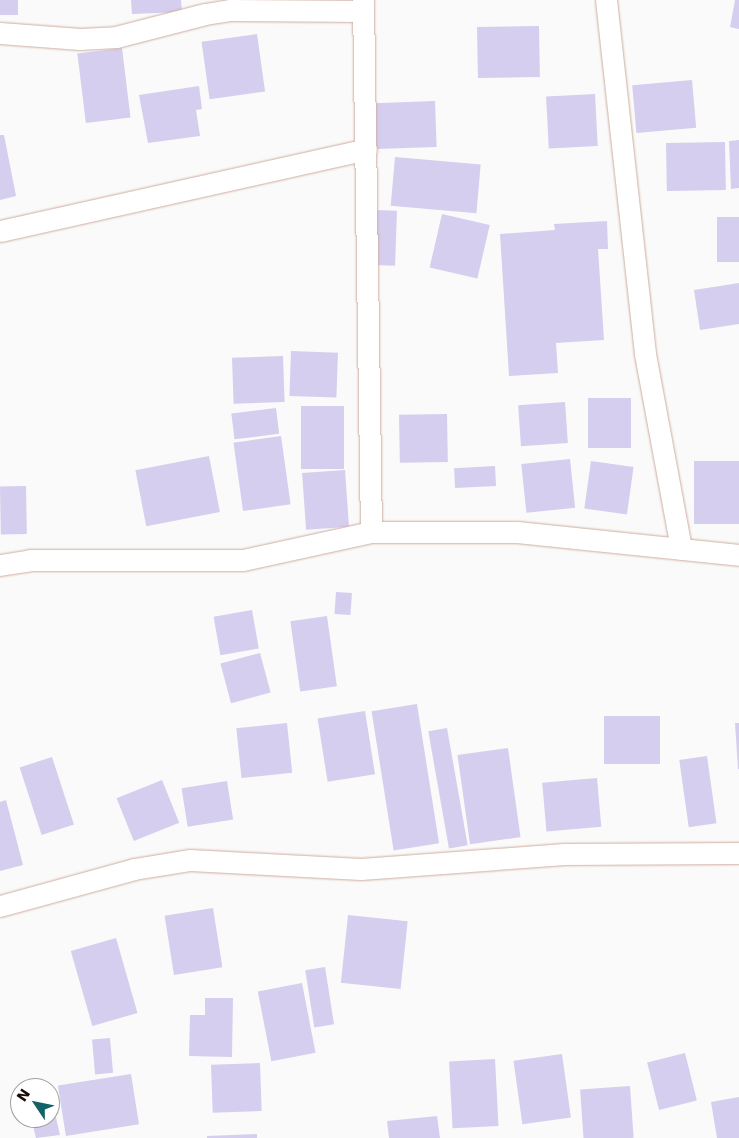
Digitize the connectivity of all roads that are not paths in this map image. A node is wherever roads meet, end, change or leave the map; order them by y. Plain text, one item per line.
1 (606, 0) edge
2 (363, 5) edge
3 (0, 34) edge
4 (366, 149) junction
5 (0, 231) edge
6 (371, 532) junction
7 (680, 549) junction
8 (739, 555) edge
9 (0, 565) edge
10 (739, 853) edge
11 (0, 906) edge

1 - 7 street
2 - 3 street
2 - 4 street
4 - 5 street
4 - 6 street
6 - 7 street
6 - 9 street
7 - 8 street
10 - 11 street

